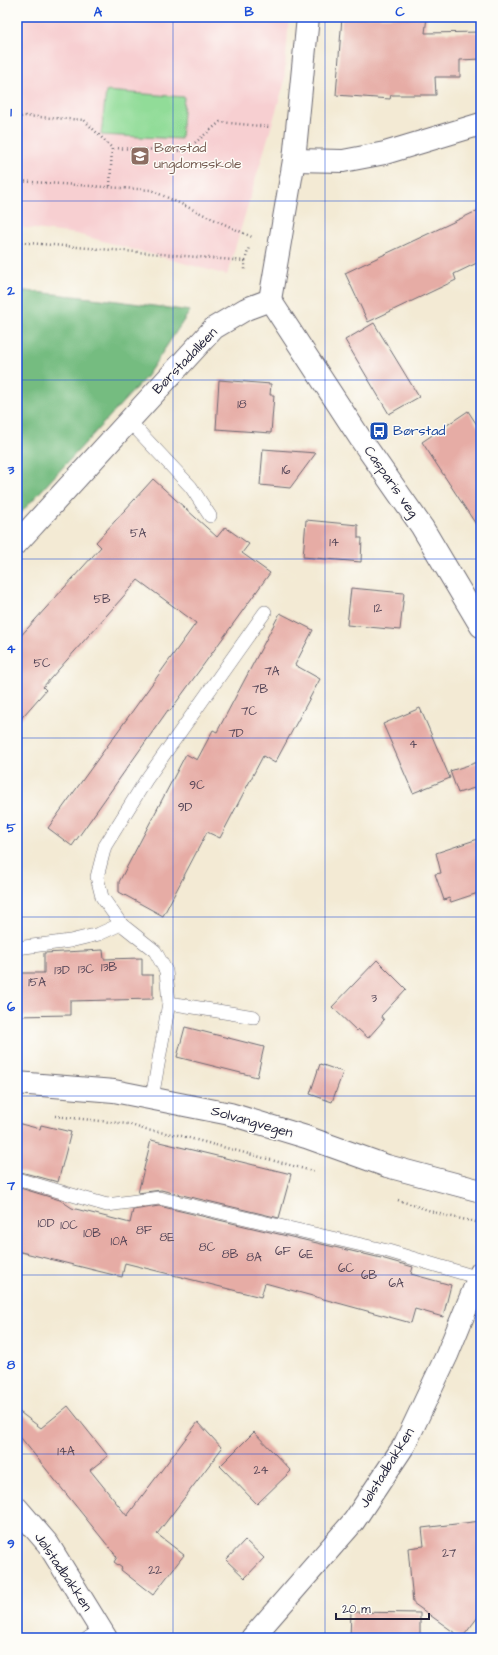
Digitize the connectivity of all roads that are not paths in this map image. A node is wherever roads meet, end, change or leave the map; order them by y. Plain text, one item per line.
1 (308, 17) edge
2 (481, 124) edge
3 (294, 160) junction
4 (270, 300) junction
5 (129, 421) junction
6 (210, 516) dead end
7 (17, 543) edge
8 (264, 612) dead end
9 (481, 626) edge
10 (121, 924) junction
11 (17, 948) edge
12 (169, 1003) junction
13 (254, 1017) dead end
14 (17, 1083) edge
15 (152, 1098) junction
16 (17, 1179) edge
17 (481, 1191) edge
18 (480, 1275) edge
19 (17, 1508) edge
20 (99, 1635) edge
21 (252, 1638) edge

1 - 3 street
2 - 3 street
3 - 4 street
4 - 5 street, Børstadalléen
4 - 9 street, Casparis veg
5 - 6 lane
5 - 7 street, Børstadalléen
8 - 10 lane
10 - 11 lane
10 - 12 lane
12 - 13 lane
12 - 15 lane
14 - 15 street, Solvangvegen
15 - 17 street, Solvangvegen
16 - 18 lane
18 - 21 street, Jølstadbakken
19 - 20 street, Jølstadbakken

